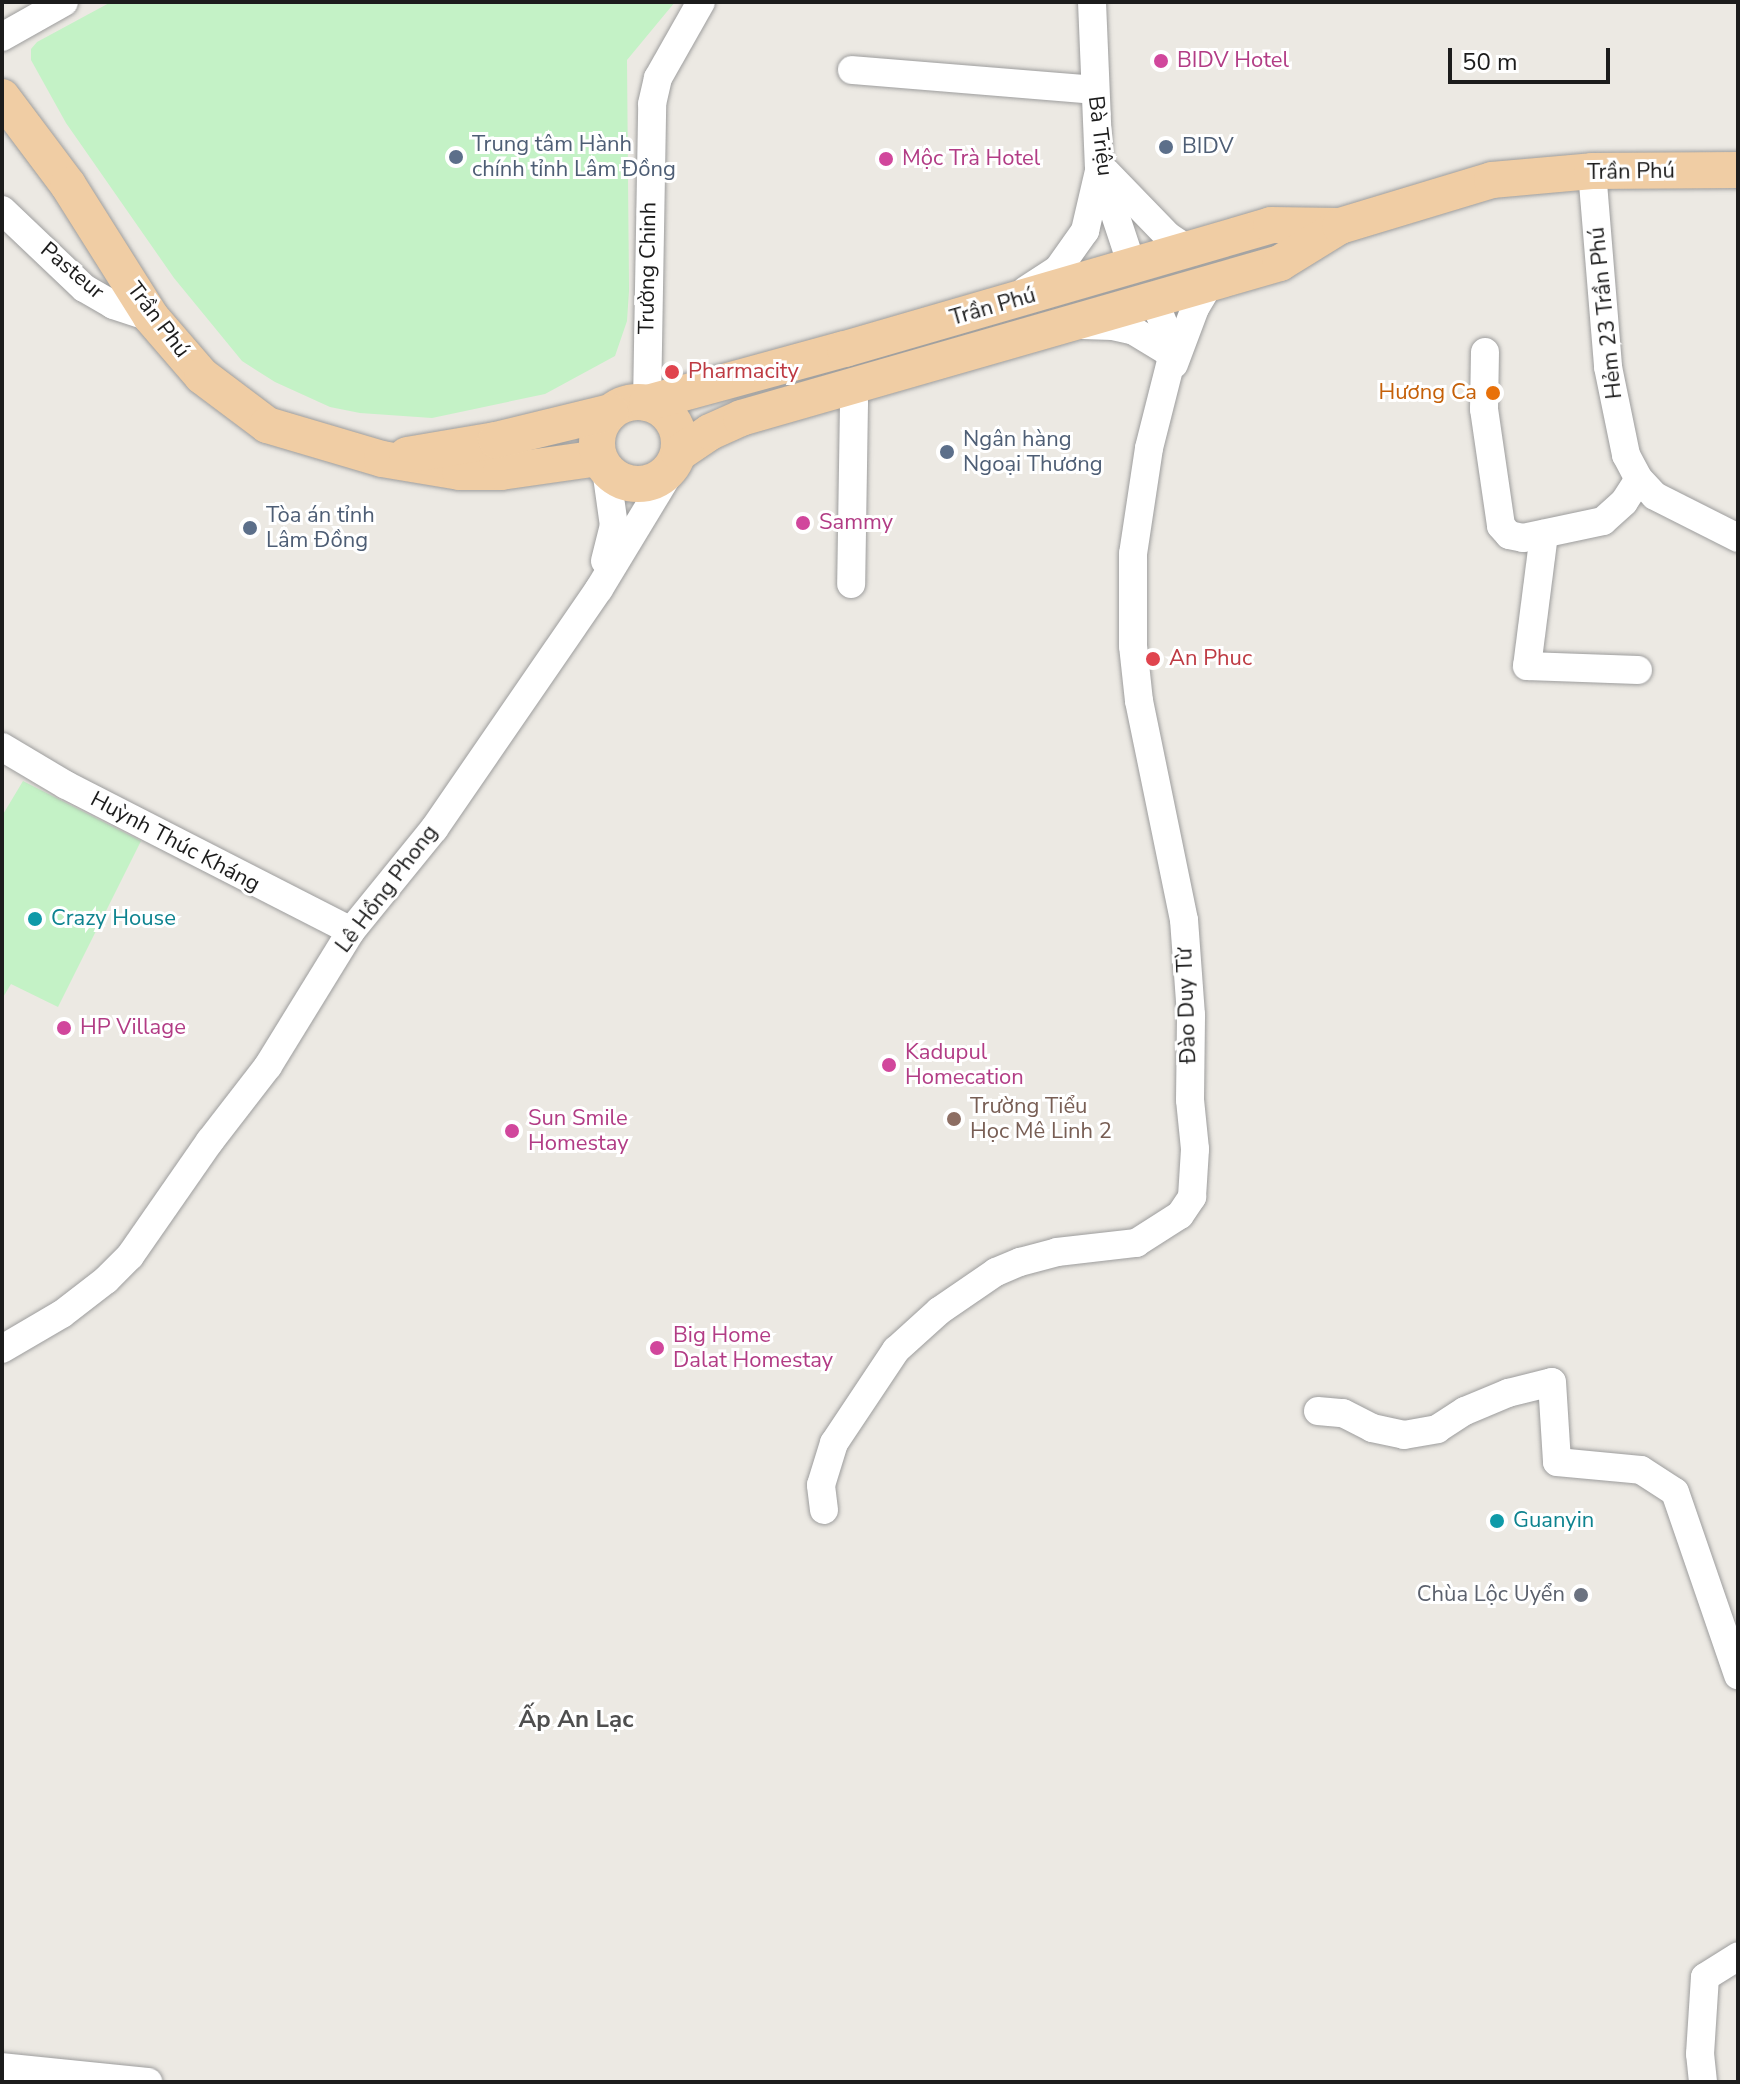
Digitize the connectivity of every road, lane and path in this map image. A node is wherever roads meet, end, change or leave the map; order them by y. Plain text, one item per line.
1 (64, 2) edge
2 (701, 2) edge
3 (1092, 2) edge
4 (2, 37) edge
5 (852, 70) dead end
6 (1094, 90) junction
7 (2, 97) edge
8 (1099, 166) junction
9 (1738, 170) edge
10 (1592, 171) junction
11 (2, 210) edge
12 (1340, 226) junction
13 (1189, 250) junction
14 (1132, 266) junction
15 (1210, 283) junction
16 (1154, 300) junction
17 (1000, 304) junction
18 (151, 317) junction
19 (1065, 326) junction
20 (1485, 352) dead end
21 (1169, 366) junction
22 (851, 386) junction
23 (647, 403) junction
24 (611, 412) junction
25 (382, 459) junction
26 (676, 459) junction
27 (603, 464) junction
28 (1639, 479) junction
29 (1544, 534) junction
30 (1738, 538) edge
31 (851, 584) dead end
32 (599, 589) junction
33 (1638, 670) dead end
34 (2, 747) edge
35 (351, 931) junction
36 (2, 1349) edge
37 (1318, 1411) dead end
38 (824, 1510) dead end
39 (1738, 1675) edge
40 (1738, 1956) edge
41 (2, 2067) edge
42 (148, 2082) edge
43 (1703, 2082) edge

1 - 4 street
2 - 23 street, Trường Chinh
3 - 6 street, Bà Triệu
5 - 6 street
6 - 8 street, Bà Triệu
7 - 18 main road, Trần Phú
8 - 13 street
8 - 14 street, Bà Triệu
8 - 17 street
9 - 10 main road, Trần Phú
10 - 12 main road, Trần Phú
10 - 28 street, Hẻm 23 Trần Phú
11 - 18 street, Pasteur
12 - 13 main road, Trần Phú
12 - 15 main road, Trần Phú
13 - 14 main road, Trần Phú
14 - 16 main road
14 - 17 main road, Trần Phú
15 - 16 main road, Trần Phú
15 - 21 street
16 - 19 main road, Trần Phú
16 - 21 street, Đào Duy Từ
17 - 23 main road, Trần Phú
18 - 25 main road, Trần Phú
19 - 21 street
19 - 22 main road, Trần Phú
20 - 29 street
21 - 38 street, Đào Duy Từ
22 - 26 main road, Trần Phú
22 - 31 street
23 - 24 main road
23 - 26 main road
24 - 25 main road, Trần Phú
24 - 27 main road
25 - 27 main road, Trần Phú
26 - 27 main road
26 - 32 street, Lê Hồng Phong
27 - 32 street
28 - 29 street
28 - 30 street, Hẻm 23 Trần Phú
29 - 33 street
32 - 35 street, Lê Hồng Phong
34 - 35 street, Huỳnh Thúc Kháng
35 - 36 street, Lê Hồng Phong
37 - 39 street
40 - 43 street
41 - 42 street

